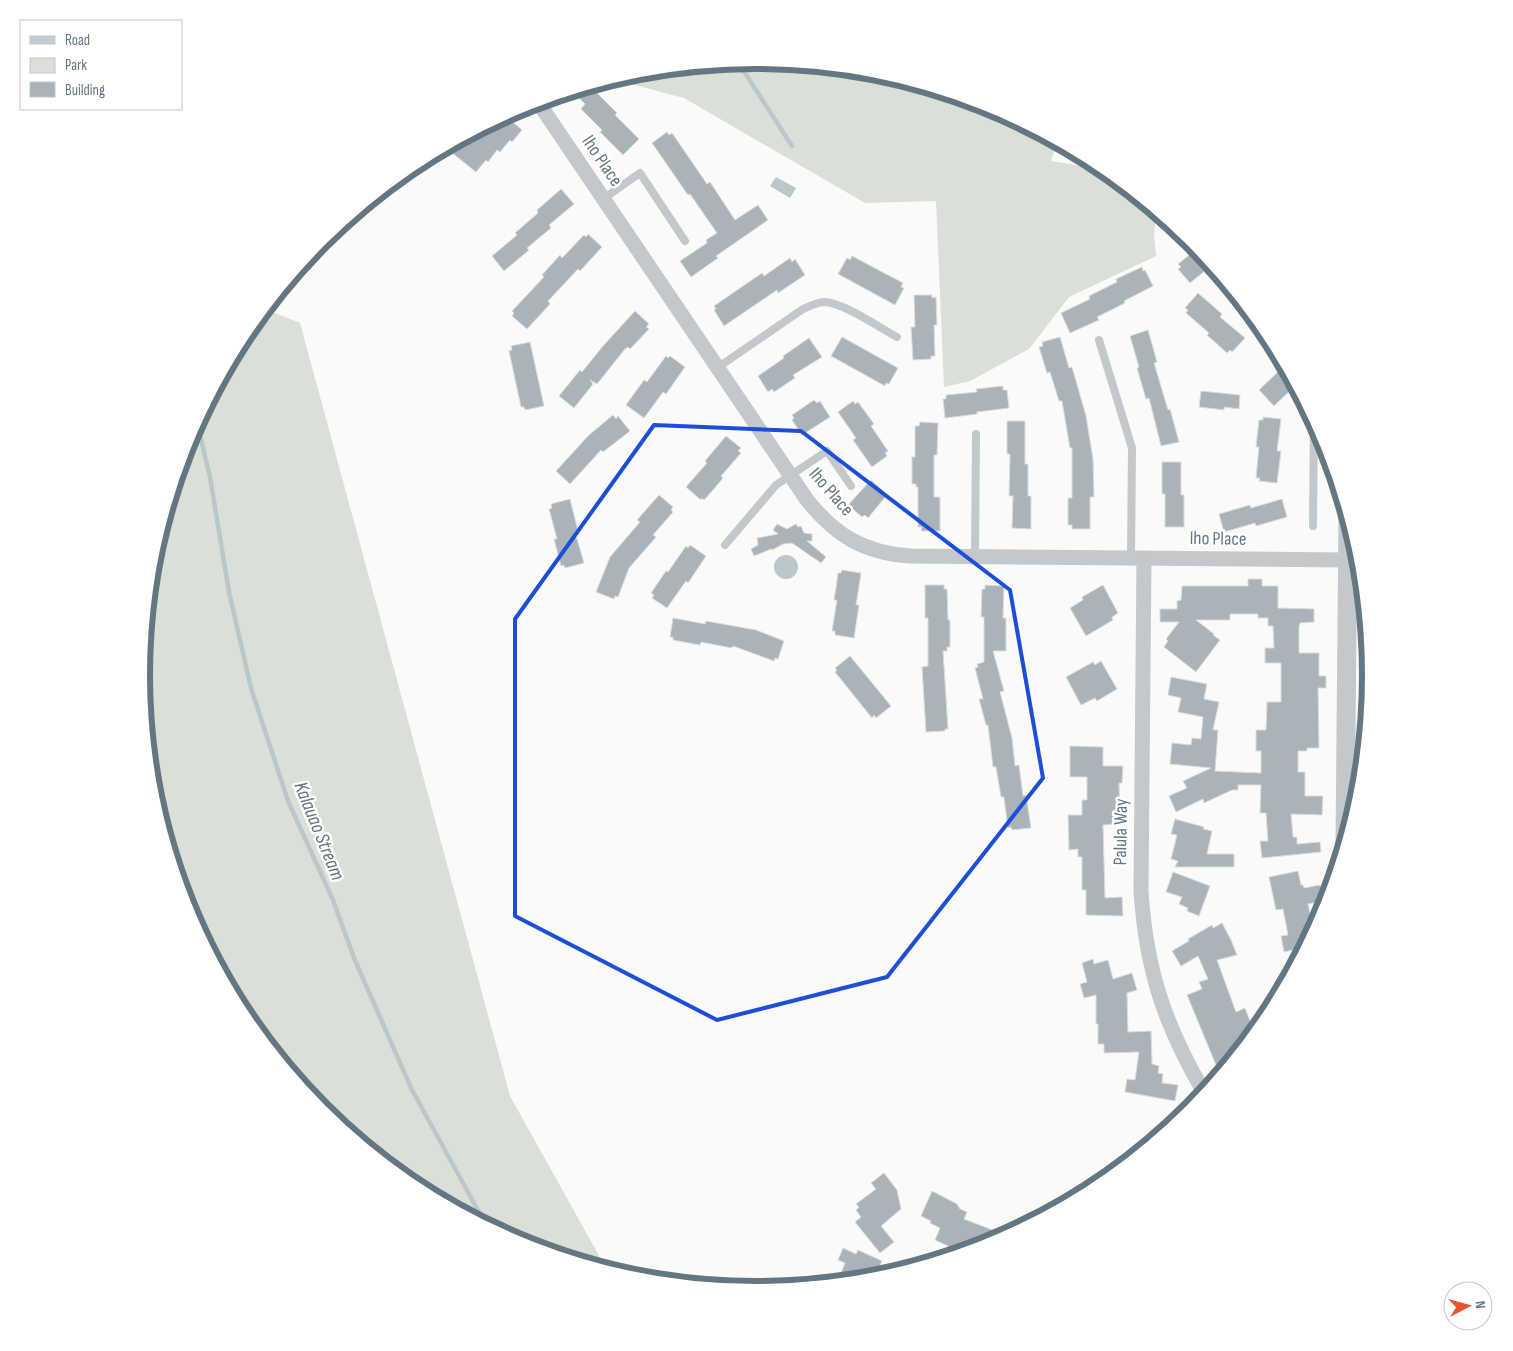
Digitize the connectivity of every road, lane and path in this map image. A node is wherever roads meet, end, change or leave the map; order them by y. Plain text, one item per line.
1 (542, 108) edge
2 (603, 199) junction
3 (685, 241) dead end
4 (897, 337) dead end
5 (1099, 340) dead end
6 (717, 368) junction
7 (976, 434) dead end
8 (1314, 436) edge
9 (791, 476) junction
10 (851, 486) dead end
11 (1312, 526) dead end
12 (1348, 538) edge
13 (725, 545) dead end
14 (975, 557) junction
15 (1138, 558) junction
16 (1347, 560) junction
17 (1345, 824) edge
18 (1202, 1088) edge

1 - 2 street, Iho Place
2 - 3 lane
2 - 6 street, Iho Place
4 - 6 lane
5 - 15 lane
6 - 9 street, Iho Place
7 - 14 lane
8 - 11 lane
9 - 10 lane
9 - 13 lane
9 - 14 street, Iho Place
12 - 16 street
14 - 15 street, Iho Place
15 - 16 street, Iho Place
15 - 18 street, Palula Way
16 - 17 street

